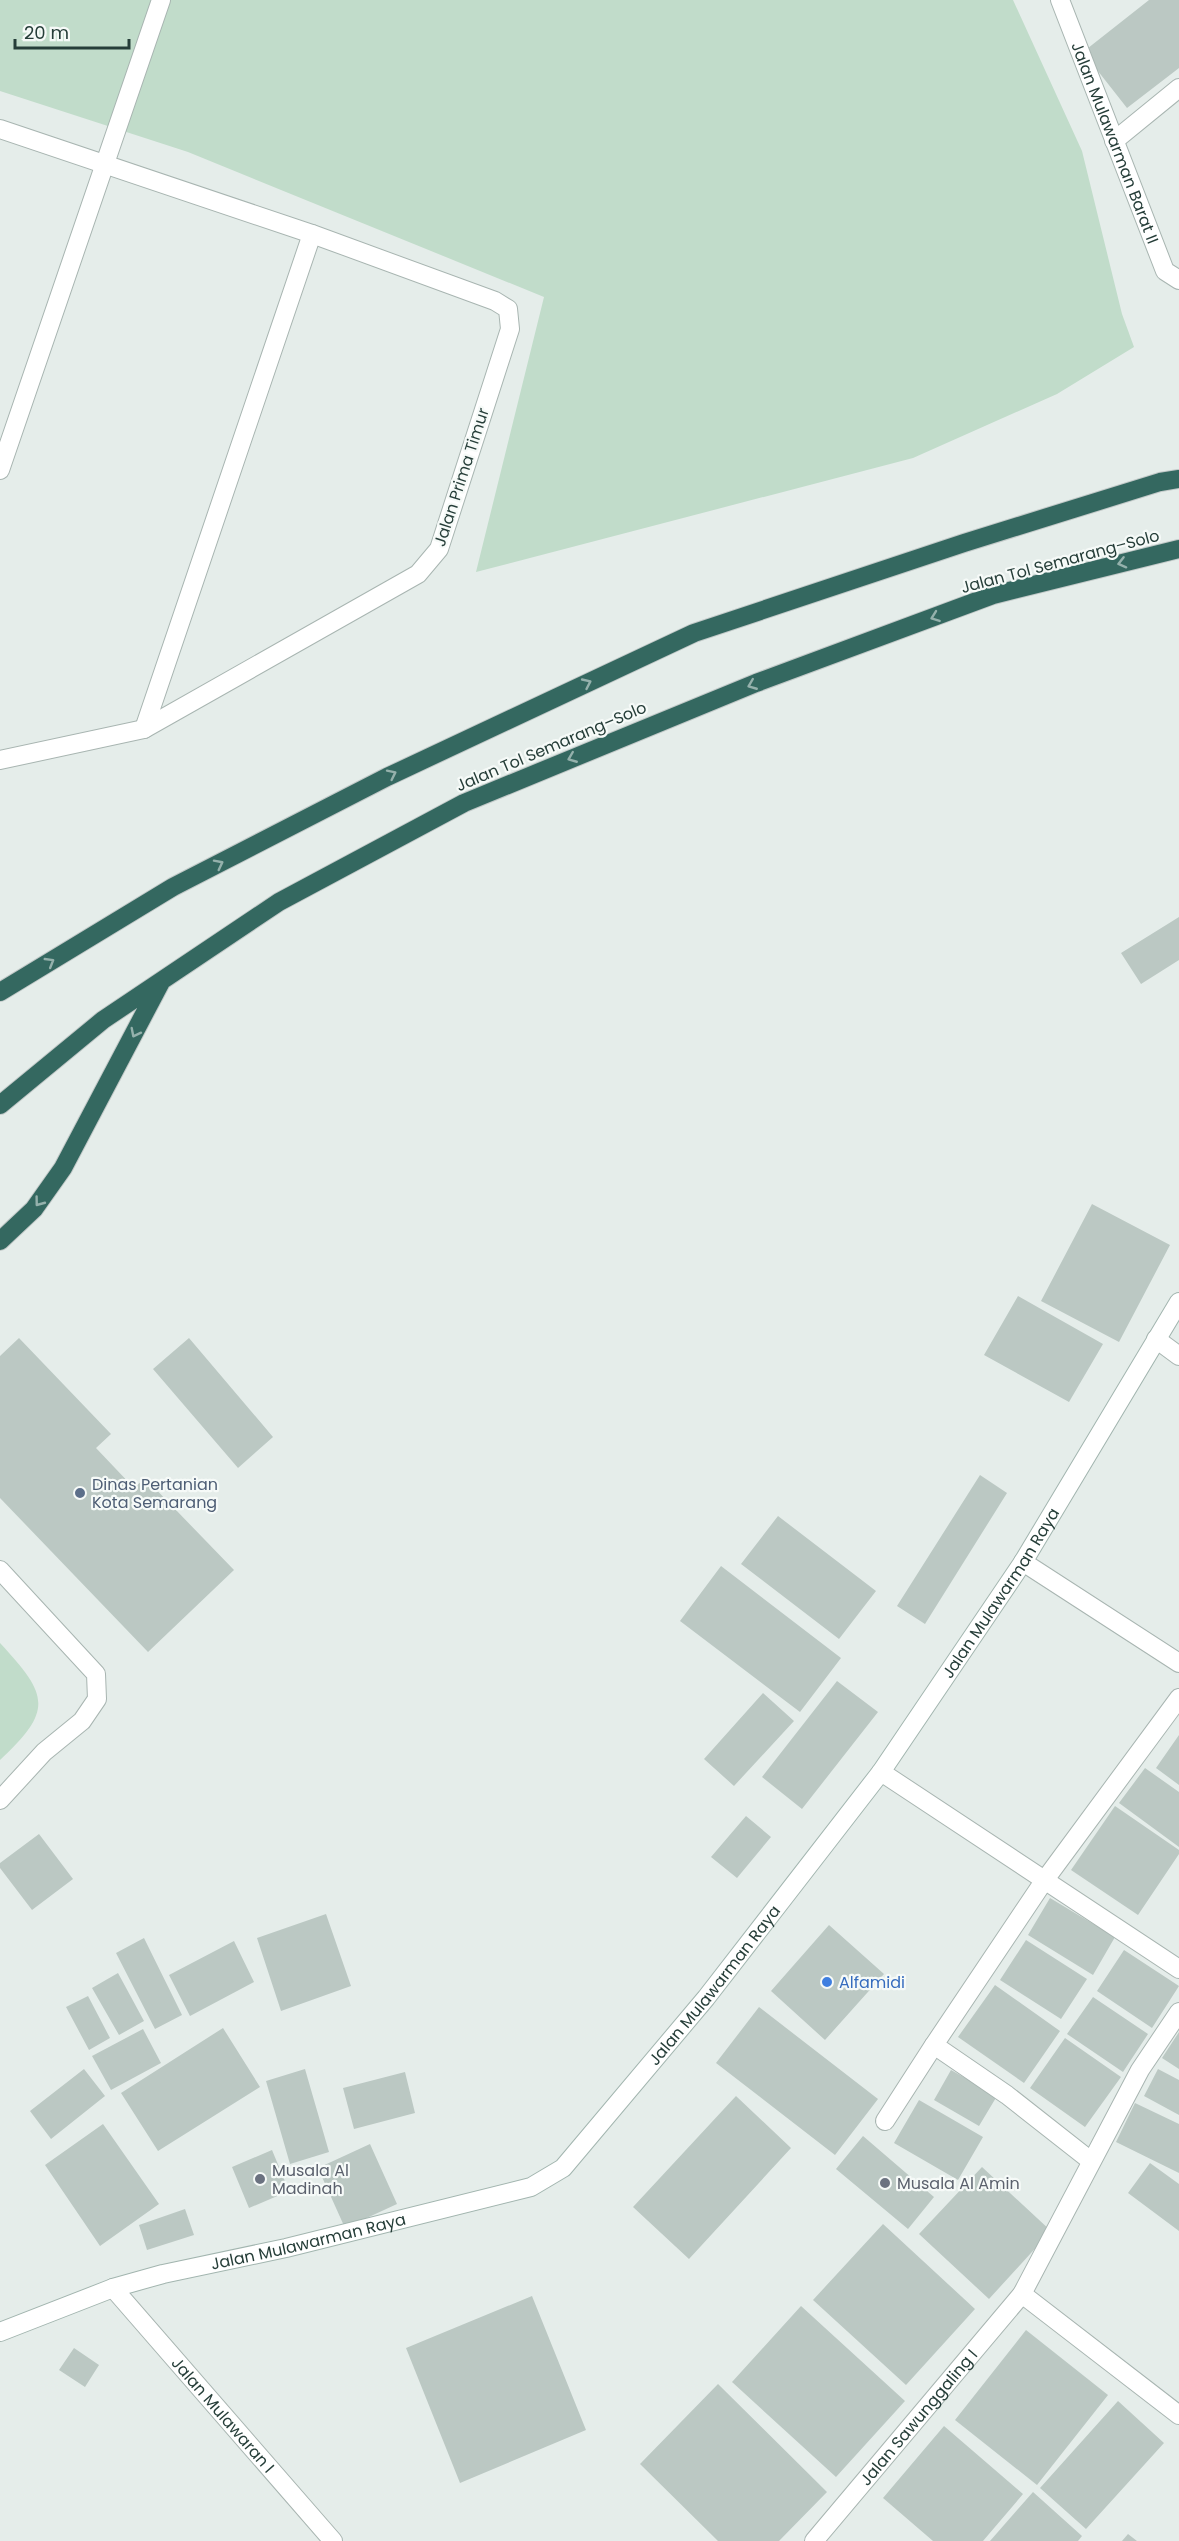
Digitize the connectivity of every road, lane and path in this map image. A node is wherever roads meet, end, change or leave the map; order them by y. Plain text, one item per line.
1 (161, 0) edge
2 (1060, 0) edge
3 (1179, 88) edge
4 (0, 129) edge
5 (1114, 141) junction
6 (104, 163) junction
7 (312, 234) junction
8 (1179, 280) edge
9 (0, 470) edge
10 (1179, 479) edge
11 (1179, 549) edge
12 (144, 729) junction
13 (0, 760) edge
14 (162, 981) junction
15 (0, 992) edge
16 (0, 1105) edge
17 (0, 1241) edge
18 (1179, 1302) edge
19 (1156, 1339) junction
20 (1179, 1356) edge
21 (1023, 1562) junction
22 (0, 1570) edge
23 (1179, 1663) edge
24 (1179, 1698) edge
25 (881, 1772) junction
26 (0, 1800) edge
27 (1044, 1881) junction
28 (1179, 1969) edge
29 (1179, 2012) edge
30 (934, 2045) junction
31 (885, 2121) dead end
32 (1091, 2161) junction
33 (113, 2288) junction
34 (1022, 2294) junction
35 (0, 2332) edge
36 (1179, 2415) edge
37 (333, 2541) edge
38 (814, 2541) edge

1 - 6 street
2 - 5 street, Jalan Mulawarman Barat II
3 - 5 street
4 - 6 street, Jalan Prima Timur
5 - 8 street, Jalan Mulawarman Barat II
6 - 7 street, Jalan Prima Timur
6 - 9 street
7 - 12 street
7 - 12 street, Jalan Prima Timur
15 -> 10 highway
11 -> 14 highway, Jalan Tol Semarang–Solo
12 - 13 street, Jalan Prima Timur
14 - 16 highway, Jalan Tol Semarang–Solo
14 -> 17 highway
18 - 19 street, Jalan Mulawarman Raya
19 - 20 street
19 - 21 street, Jalan Mulawarman Raya
21 - 23 street
21 - 25 street, Jalan Mulawarman Raya
22 - 26 street
24 - 27 street
25 - 27 street
25 - 33 street, Jalan Mulawarman Raya
27 - 28 street
27 - 30 street
29 - 32 street, Jalan Sawunggaling I
30 - 31 street
30 - 32 street
32 - 34 street, Jalan Sawunggaling I
33 - 35 street, Jalan Mulawarman Raya
33 - 37 street, Jalan Mulawaran I
34 - 36 street
34 - 38 street, Jalan Sawunggaling I

